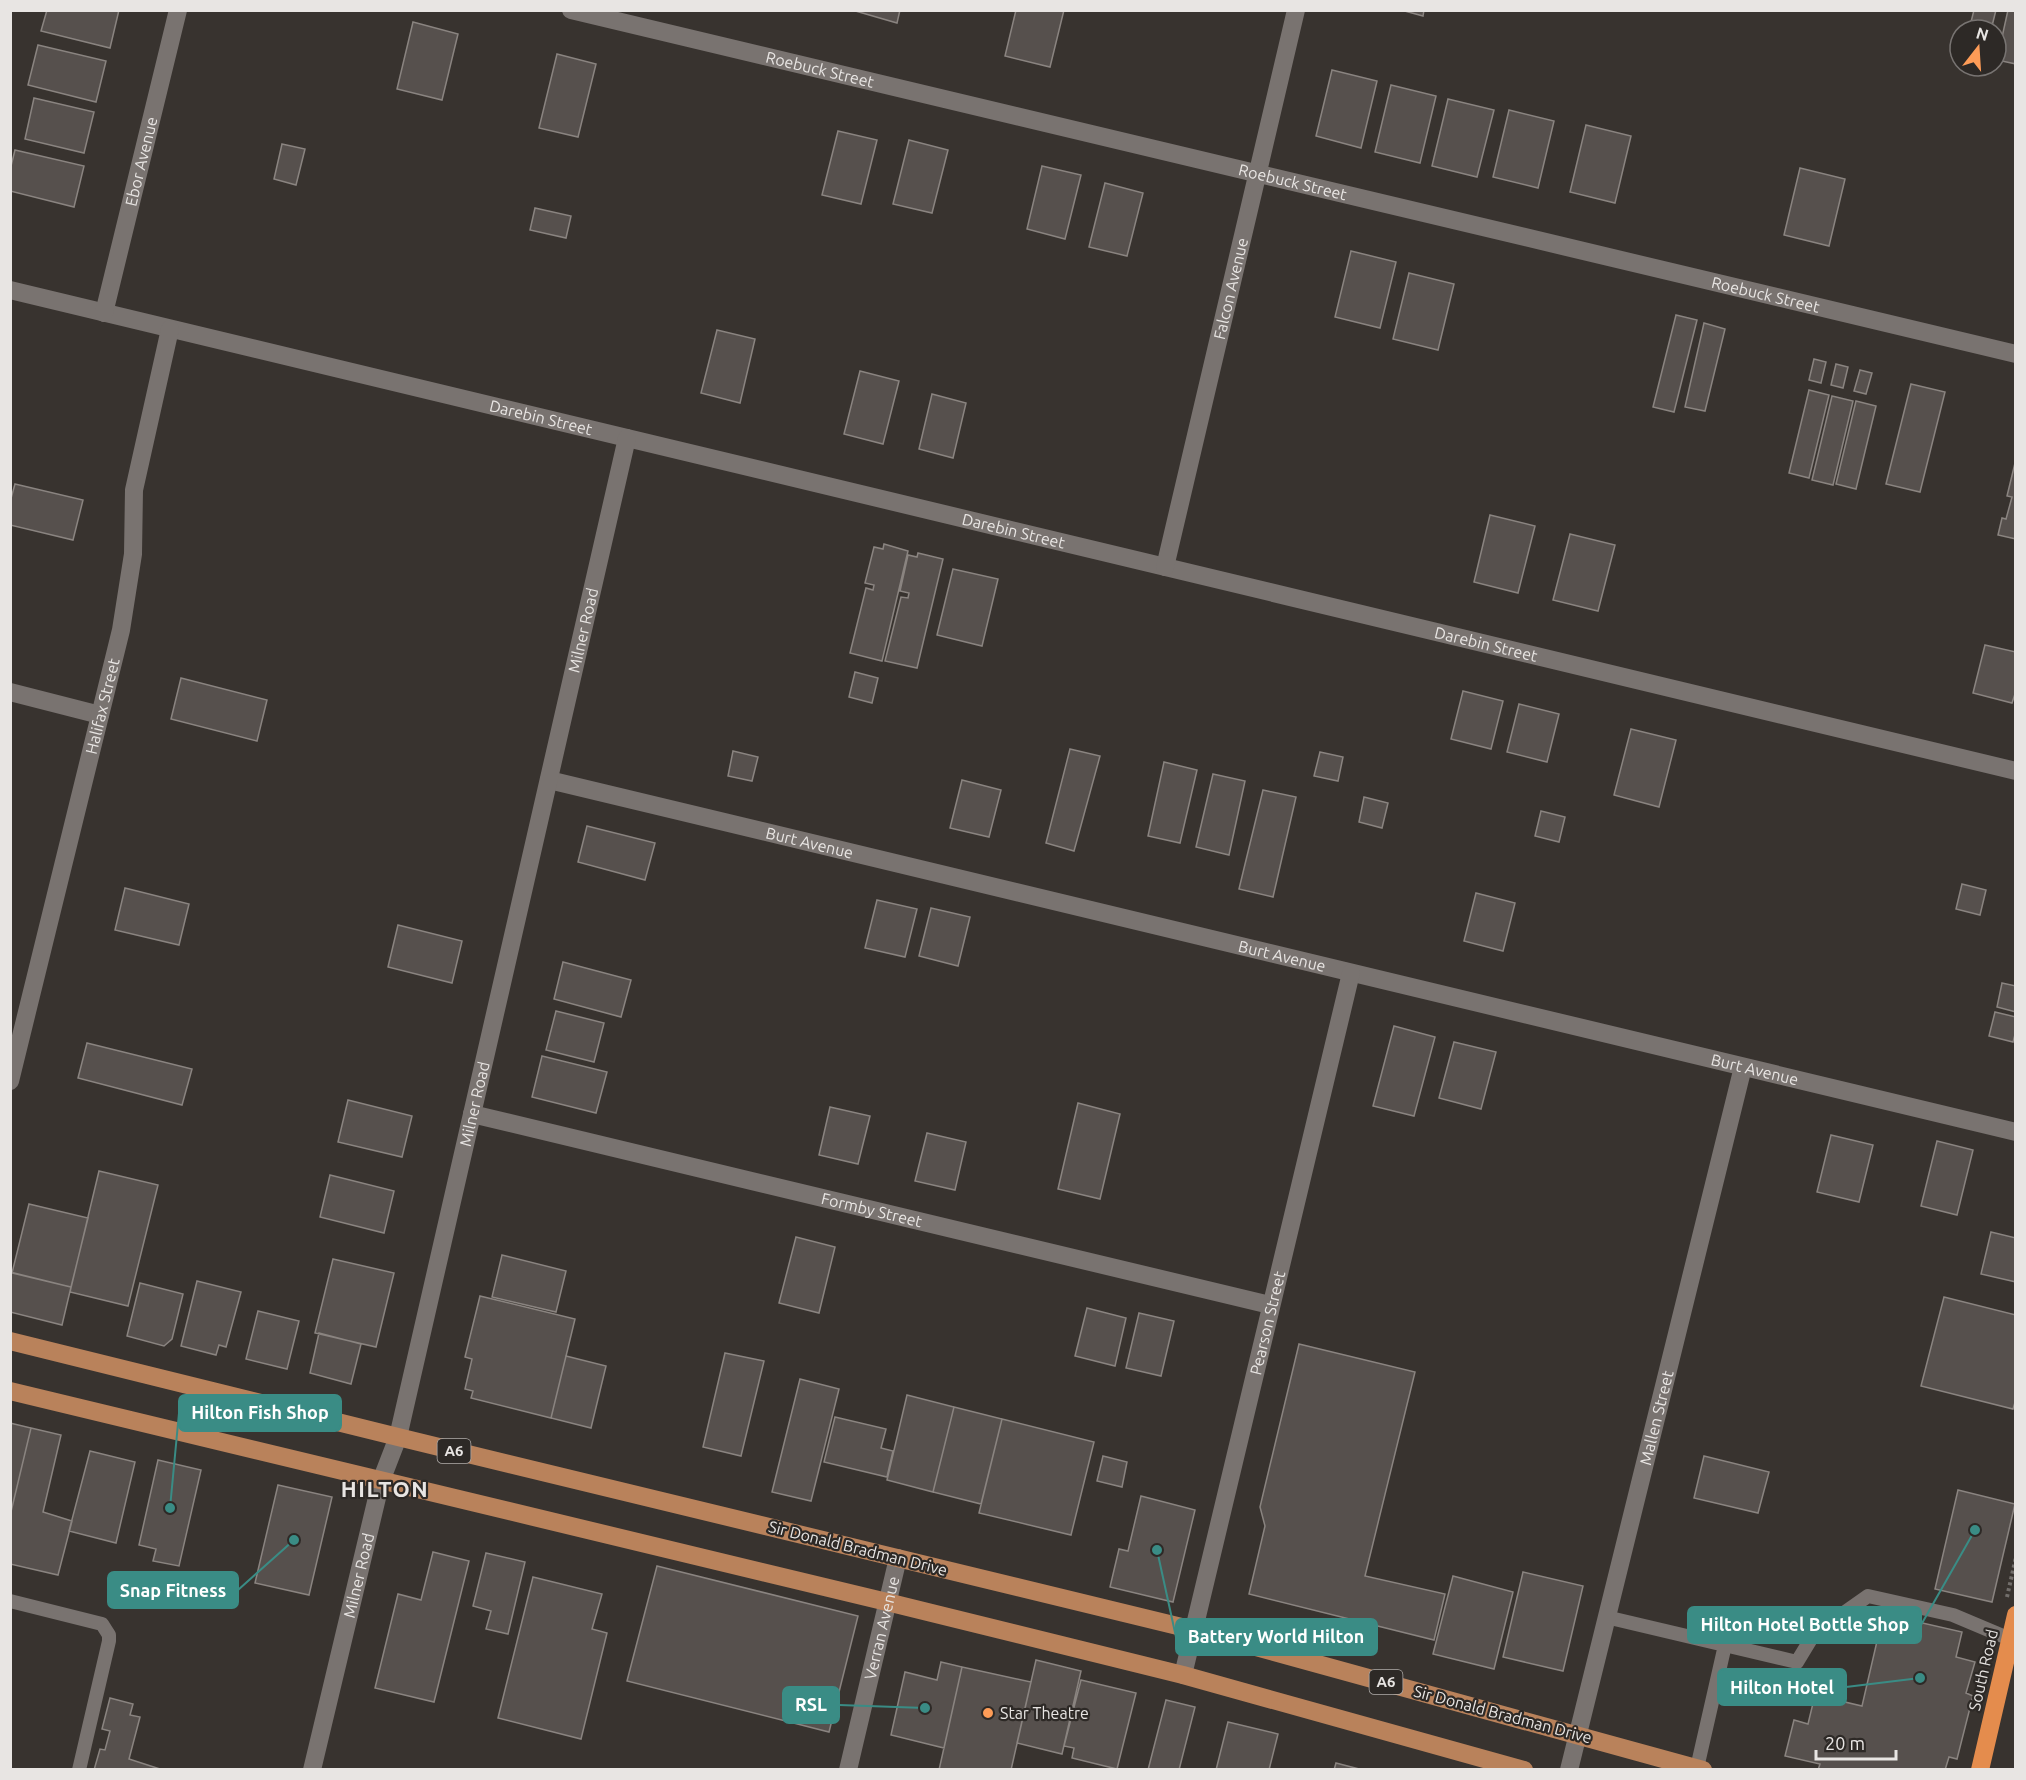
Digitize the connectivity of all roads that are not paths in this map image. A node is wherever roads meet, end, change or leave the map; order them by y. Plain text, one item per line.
1 (178, 10) edge
2 (571, 10) edge
3 (1296, 10) edge
4 (1257, 174) junction
5 (10, 290) edge
6 (104, 313) junction
7 (170, 329) junction
8 (2016, 354) edge
9 (627, 438) junction
10 (1165, 567) junction
11 (10, 692) edge
12 (100, 714) junction
13 (2016, 771) edge
14 (549, 780) junction
15 (1351, 973) junction
16 (1743, 1067) junction
17 (10, 1081) edge
18 (472, 1114) junction
19 (2016, 1132) edge
20 (1270, 1305) junction
21 (10, 1341) edge
22 (10, 1391) edge
23 (398, 1437) junction
24 (381, 1481) junction
25 (898, 1558) junction
26 (10, 1601) edge
27 (887, 1602) junction
28 (2016, 1615) edge
29 (1606, 1617) junction
30 (1194, 1630) junction
31 (2010, 1639) junction
32 (1725, 1645) junction
33 (1183, 1675) junction
34 (1578, 1734) junction
35 (1700, 1769) edge
36 (79, 1770) edge
37 (312, 1770) edge
38 (848, 1770) edge
39 (1524, 1770) edge
40 (1569, 1770) edge
41 (1980, 1770) edge

1 - 6 street, Ebor Avenue
2 - 4 street, Roebuck Street
3 - 4 street, Falcon Avenue
4 - 8 street, Roebuck Street
4 - 10 street, Falcon Avenue
5 - 6 street, Darebin Street
6 - 7 street, Darebin Street
7 - 9 street, Darebin Street
7 - 12 street, Halifax Street
9 - 10 street, Darebin Street
9 - 14 street, Milner Road
10 - 13 street, Darebin Street
11 - 12 street
12 - 17 street, Halifax Street
14 - 15 street, Burt Avenue
14 - 18 street, Milner Road
15 - 16 street, Burt Avenue
15 - 20 street, Pearson Street
16 - 19 street, Burt Avenue
16 - 29 street, Mallen Street
18 - 20 street, Formby Street
18 - 23 street, Milner Road
20 - 30 street, Pearson Street
21 - 23 main road, Sir Donald Bradman Drive / A6
22 - 24 main road
23 - 24 street, Milner Road
23 - 25 main road, Sir Donald Bradman Drive / A6
24 - 27 main road
24 - 37 street, Milner Road
25 - 27 street, Verran Avenue
25 - 30 main road, Sir Donald Bradman Drive / A6
26 - 36 lane
27 - 33 main road
27 - 38 street, Verran Avenue
28 - 31 highway, South Road
29 - 32 lane
29 - 34 street, Mallen Street
30 - 33 street, Pearson Street
30 - 34 main road, Sir Donald Bradman Drive / A6
31 - 32 lane
31 - 41 highway, South Road
32 - 35 lane
33 - 39 main road
34 - 35 main road, Sir Donald Bradman Drive / A6
34 - 40 street, Mallen Street

